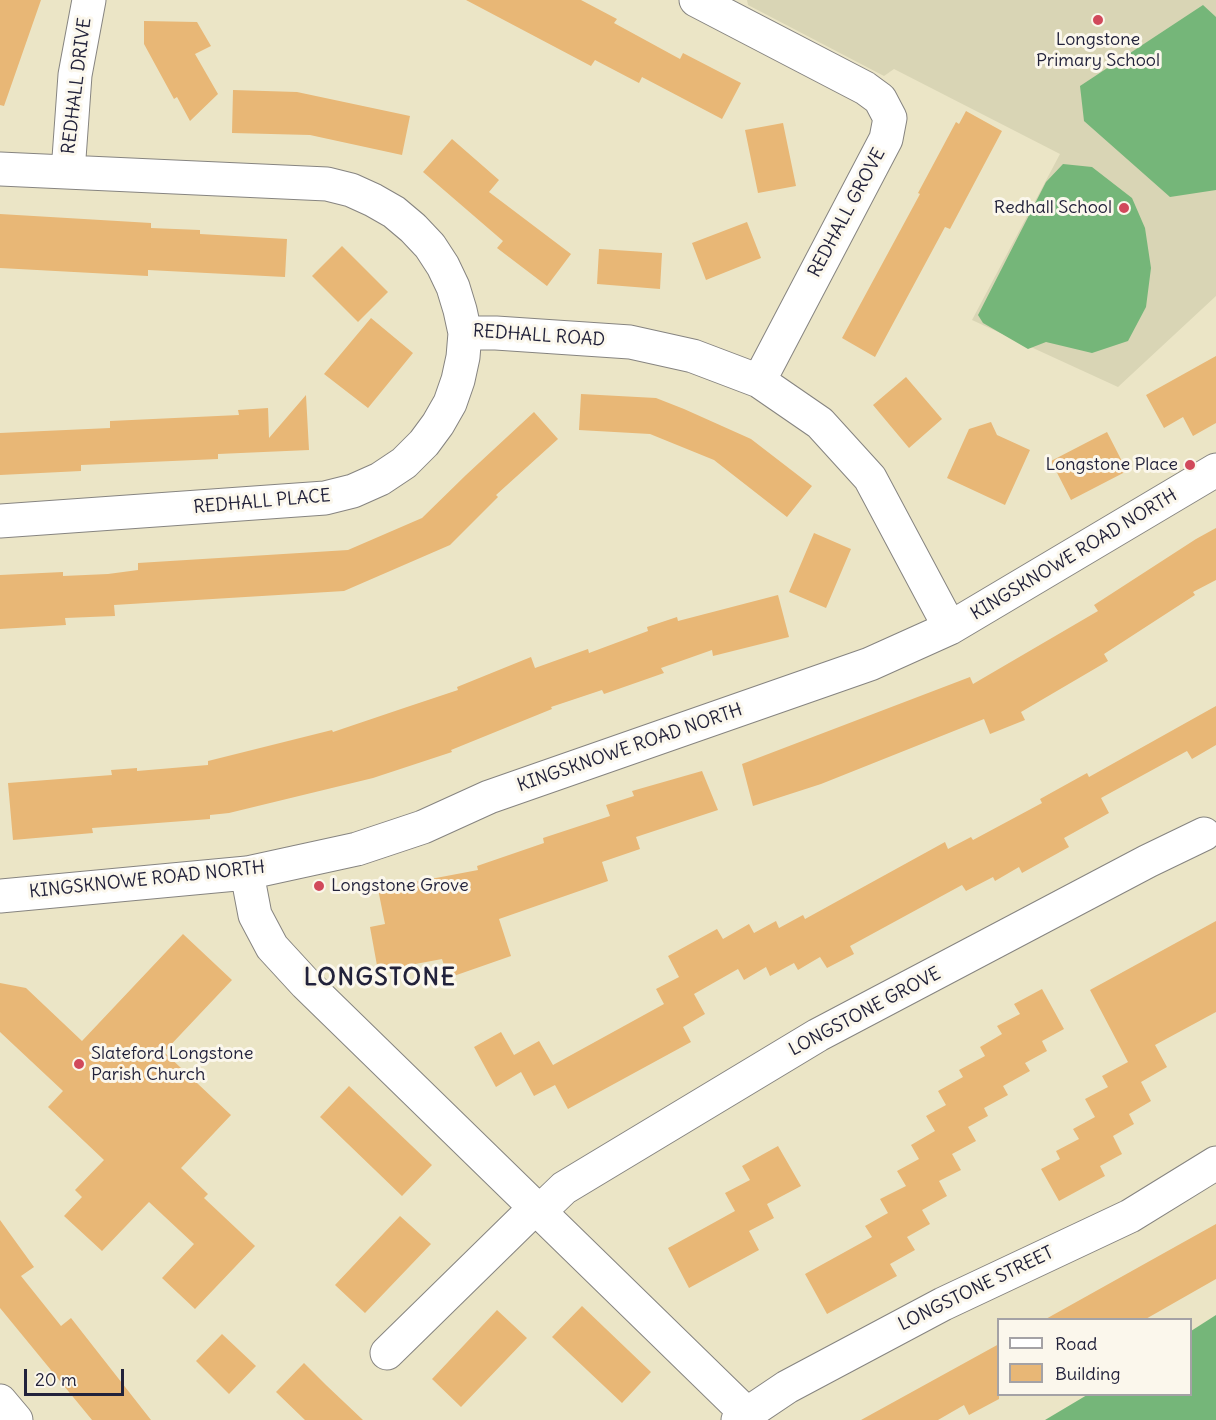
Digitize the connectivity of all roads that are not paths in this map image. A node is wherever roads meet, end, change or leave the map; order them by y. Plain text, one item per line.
1 (89, 0) edge
2 (696, 0) edge
3 (0, 169) edge
4 (68, 172) junction
5 (465, 333) junction
6 (759, 381) junction
7 (1216, 470) edge
8 (0, 521) edge
9 (951, 628) junction
10 (1204, 834) dead end
11 (247, 873) junction
12 (0, 896) edge
13 (1216, 1162) edge
14 (537, 1210) junction
15 (387, 1353) dead end
16 (0, 1401) edge
17 (742, 1417) edge
18 (16, 1420) edge

1 - 4 street, REDHALL DRIVE
2 - 6 street, REDHALL GROVE
3 - 4 street, REDHALL ROAD
4 - 5 street, REDHALL ROAD
5 - 6 street, REDHALL ROAD
5 - 8 street, REDHALL PLACE
6 - 9 street, REDHALL ROAD
7 - 9 street, KINGSKNOWE ROAD NORTH
9 - 11 street, KINGSKNOWE ROAD NORTH
10 - 14 street, LONGSTONE GROVE
11 - 12 street, KINGSKNOWE ROAD NORTH
11 - 14 street
13 - 17 street, LONGSTONE STREET
14 - 15 street, LONGSTONE GROVE
14 - 17 street
16 - 18 street

